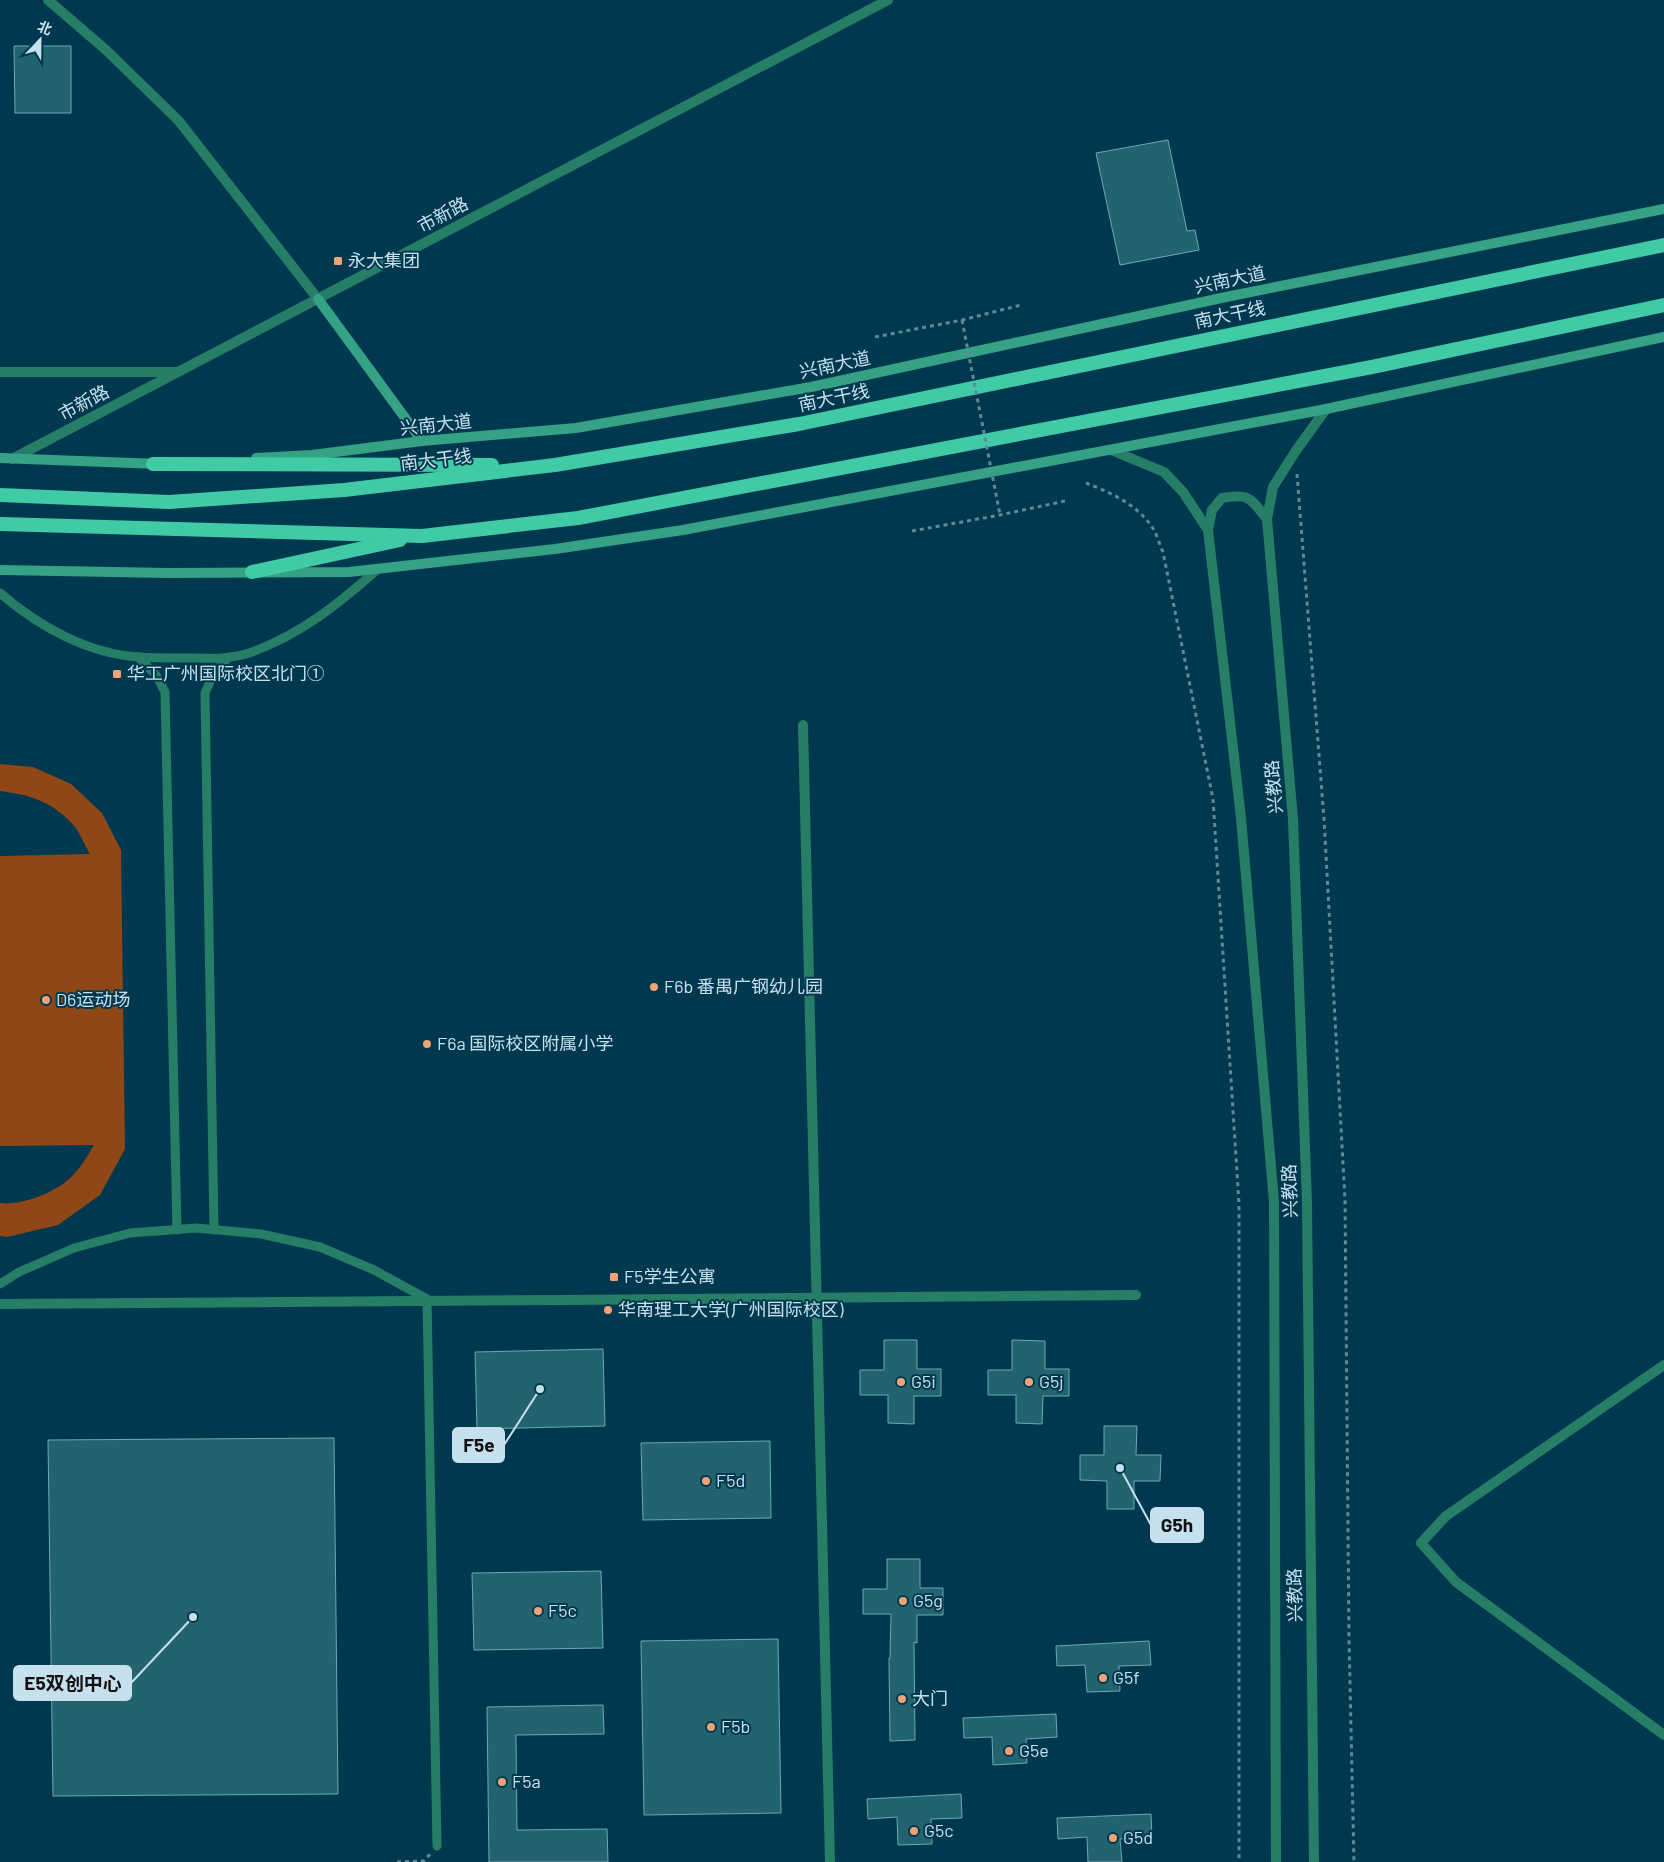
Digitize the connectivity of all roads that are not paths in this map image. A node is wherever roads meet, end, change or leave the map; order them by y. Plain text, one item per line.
1 (48, 0) edge
2 (888, 0) edge
3 (1664, 209) edge
4 (1664, 245) edge
5 (318, 299) junction
6 (1664, 305) edge
7 (1664, 337) edge
8 (0, 372) edge
9 (177, 372) junction
10 (1326, 409) junction
11 (422, 442) junction
12 (1111, 450) junction
13 (0, 458) edge
14 (12, 459) junction
15 (153, 464) junction
16 (555, 465) junction
17 (0, 495) edge
18 (1267, 520) junction
19 (0, 524) edge
20 (1208, 530) junction
21 (422, 536) junction
22 (378, 569) junction
23 (0, 570) edge
24 (252, 572) junction
25 (0, 593) edge
26 (138, 657) junction
27 (228, 658) junction
28 (803, 725) dead end
29 (177, 1230) junction
30 (214, 1230) junction
31 (0, 1284) edge
32 (1136, 1295) dead end
33 (817, 1299) junction
34 (426, 1300) junction
35 (0, 1304) edge
36 (1664, 1364) edge
37 (1664, 1735) edge
38 (437, 1846) road end
39 (830, 1862) edge
40 (1276, 1862) edge
41 (1314, 1862) edge

1 - 5 street
2 - 5 street, 市新路
3 - 11 main road, 兴南大道
4 - 16 highway, 南大干线
5 - 9 street, 市新路
5 - 11 main road
6 - 21 highway
7 - 10 main road
8 - 9 street
9 - 14 street, 市新路
10 - 12 main road
10 - 18 street, 兴教路
11 - 15 main road, 兴南大道
12 - 20 street
12 - 22 main road
13 - 14 main road, 兴南大道
14 - 15 main road, 兴南大道
15 - 16 highway
16 - 17 highway, 南大干线
18 - 20 street
18 - 41 street, 兴教路
19 - 21 highway
20 - 40 street, 兴教路
21 - 24 highway
22 - 24 main road
22 - 27 lane
23 - 24 main road
25 - 26 lane
26 - 27 lane
26 - 29 lane
27 - 30 lane
28 - 33 street
29 - 30 lane
29 - 31 lane
30 - 34 lane
32 - 33 street
33 - 34 street
33 - 39 street
34 - 35 street
34 - 38 lane
36 - 37 street

